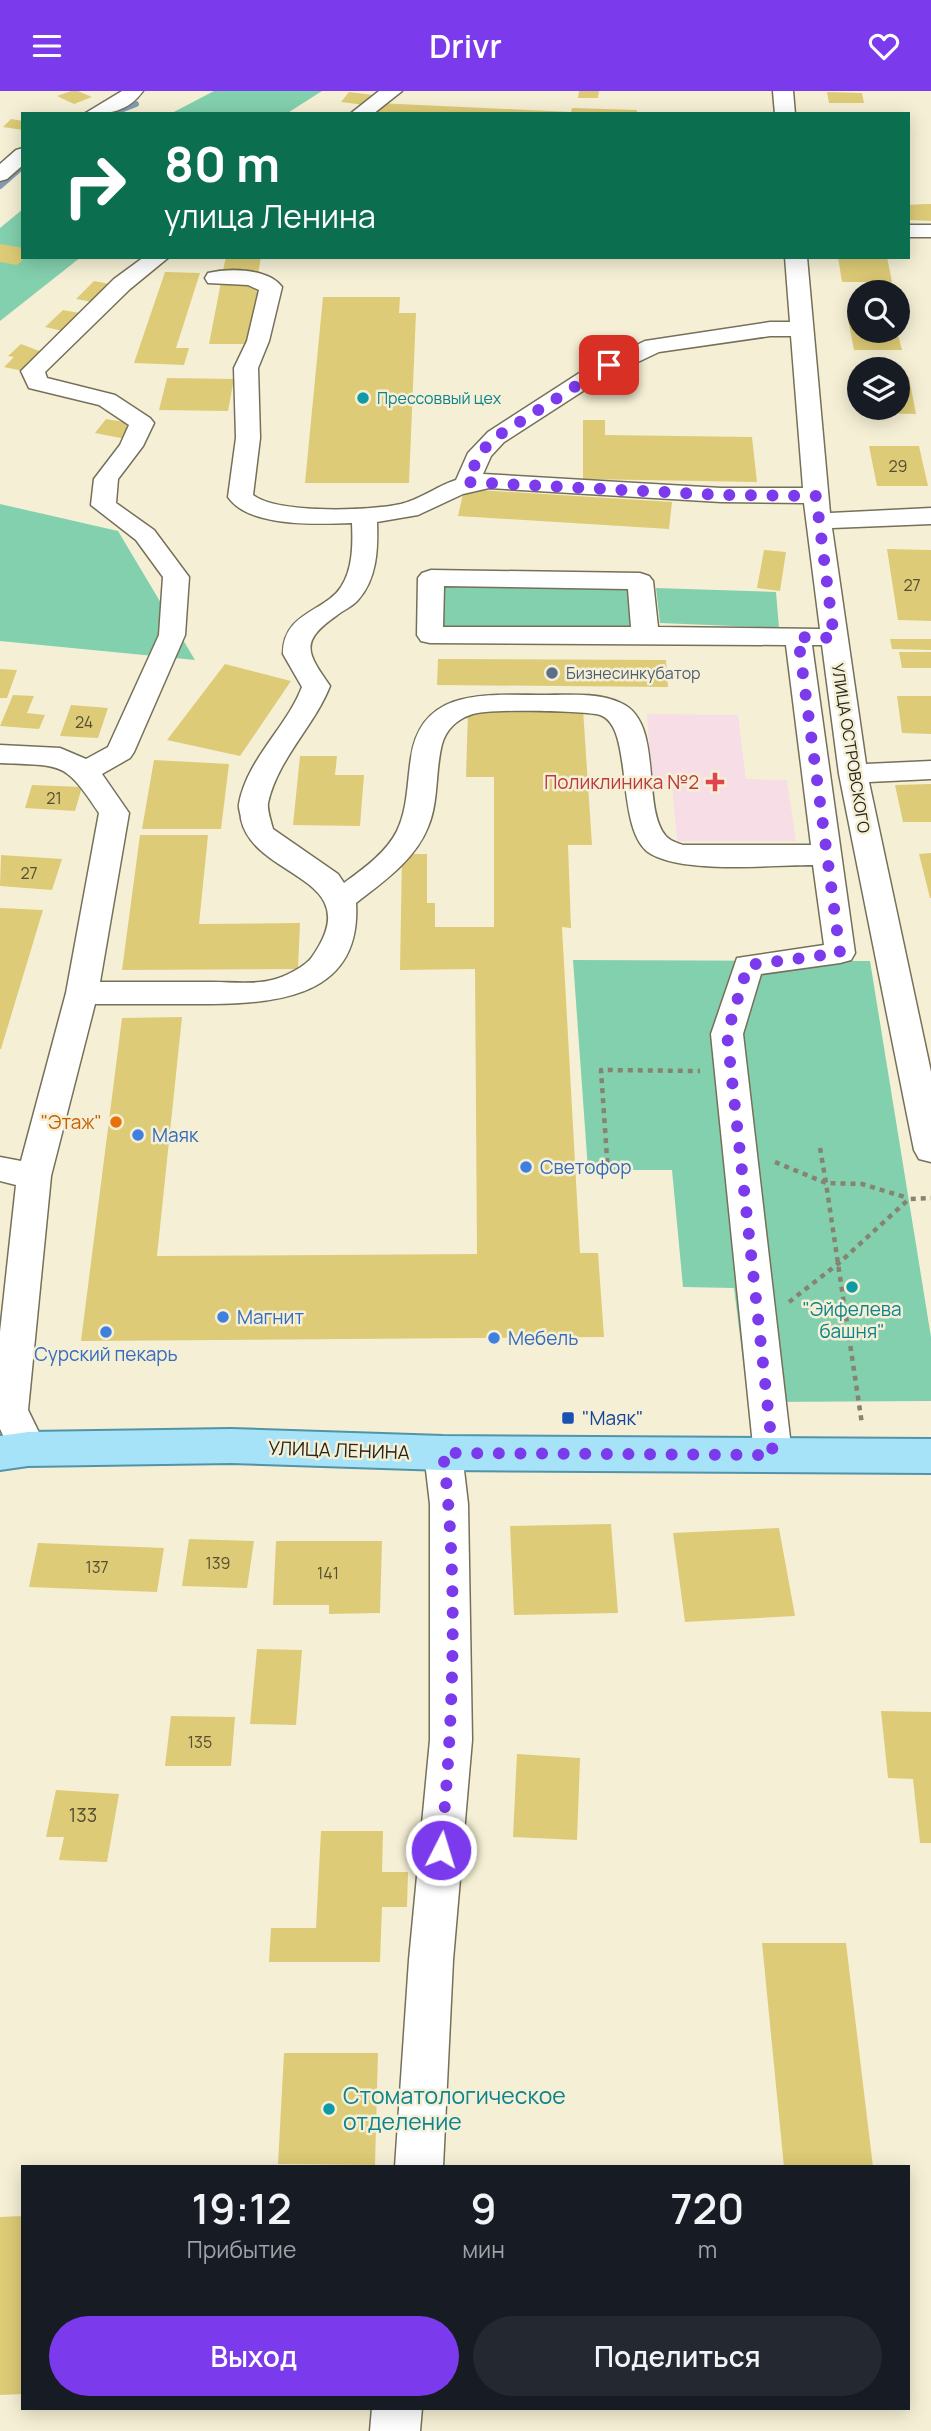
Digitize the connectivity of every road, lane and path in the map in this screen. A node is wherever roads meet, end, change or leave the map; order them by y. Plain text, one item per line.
1 (132, 91) edge
2 (392, 91) edge
3 (783, 91) edge
4 (98, 112) edge
5 (363, 112) edge
6 (785, 112) edge
7 (21, 156) edge
8 (0, 175) edge
9 (910, 231) edge
10 (931, 231) edge
11 (155, 259) edge
12 (796, 259) edge
13 (216, 278) dead end
14 (802, 329) junction
15 (467, 482) junction
16 (817, 508) junction
17 (364, 514) junction
18 (931, 516) edge
19 (645, 634) junction
20 (798, 637) junction
21 (834, 638) junction
22 (0, 754) edge
23 (931, 770) edge
24 (86, 771) junction
25 (853, 774) junction
26 (822, 870) junction
27 (341, 900) junction
28 (82, 993) junction
29 (923, 1064) edge
30 (730, 1071) junction
31 (738, 1147) junction
32 (820, 1148) dead end
33 (931, 1150) edge
34 (0, 1169) edge
35 (608, 1173) dead end
36 (34, 1175) junction
37 (826, 1183) junction
38 (931, 1198) edge
39 (909, 1199) junction
40 (839, 1263) junction
41 (758, 1327) junction
42 (14, 1451) edge
43 (443, 1453) junction
44 (773, 1455) junction
45 (867, 1456) junction
46 (931, 1456) edge
47 (419, 2165) edge
48 (397, 2410) edge
49 (395, 2431) edge

1 - 4 street
2 - 5 street
3 - 6 street
7 - 8 street
9 - 10 street
11 - 24 street
12 - 14 street, УЛИЦА ОСТРОВСКОГО
13 - 17 street
14 - 15 street
14 - 16 street, УЛИЦА ОСТРОВСКОГО
15 - 16 street
15 - 17 street
16 - 18 street
16 - 21 street, УЛИЦА ОСТРОВСКОГО
17 - 27 street
19 - 19 street
19 - 20 street
20 - 21 street
20 - 26 street
21 - 25 street, УЛИЦА ОСТРОВСКОГО
22 - 24 street
23 - 25 street
24 - 28 street
25 - 29 street, УЛИЦА ОСТРОВСКОГО
26 - 27 street
26 - 30 street
27 - 28 street
28 - 36 street
29 - 33 street, УЛИЦА ОСТРОВСКОГО
30 - 31 street
30 - 35 path
31 - 37 path
31 - 41 street
32 - 37 path
34 - 36 street
36 - 42 street
37 - 39 path
37 - 40 path
38 - 39 path
39 - 40 path
40 - 41 path
40 - 45 path
41 - 44 street
42 - 43 main road, УЛИЦА ЛЕНИНА
43 - 44 main road, УЛИЦА ЛЕНИНА
43 - 47 street
44 - 45 main road, УЛИЦА ЛЕНИНА
45 - 46 main road, УЛИЦА ЛЕНИНА
48 - 49 street

